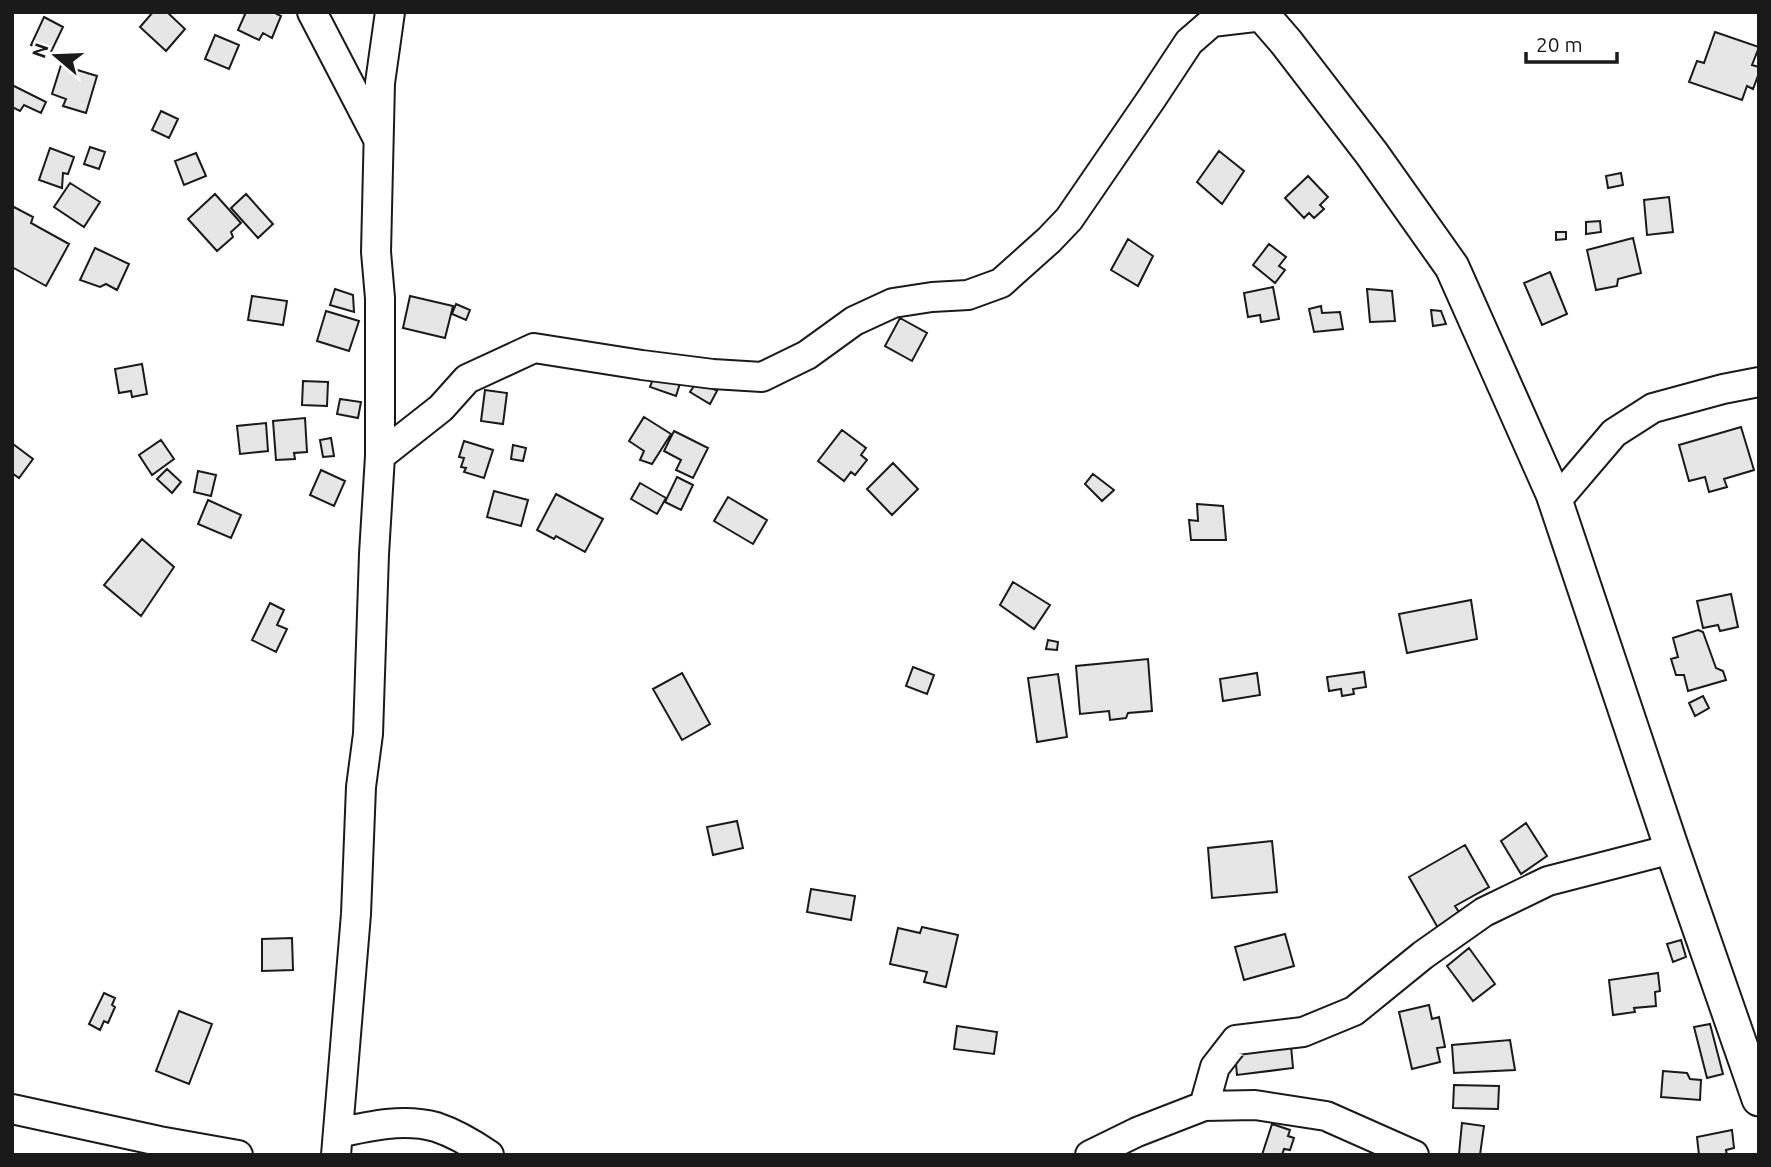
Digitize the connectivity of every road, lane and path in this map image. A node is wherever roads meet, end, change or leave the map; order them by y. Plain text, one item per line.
1 (312, 12) edge
2 (390, 12) edge
3 (1262, 14) edge
4 (379, 139) junction
5 (1759, 382) edge
6 (380, 456) junction
7 (1556, 501) junction
8 (1672, 849) junction
9 (1759, 1099) edge
10 (1204, 1106) junction
11 (12, 1109) edge
12 (337, 1144) edge
13 (238, 1155) edge
14 (489, 1155) edge
15 (1090, 1155) edge
16 (1414, 1155) edge

1 - 4 street
2 - 4 street
3 - 6 street
3 - 7 street
4 - 6 street
5 - 7 street
6 - 12 street
7 - 8 street
8 - 9 street
8 - 10 street
10 - 15 street
10 - 16 street
11 - 13 street
12 - 14 street

